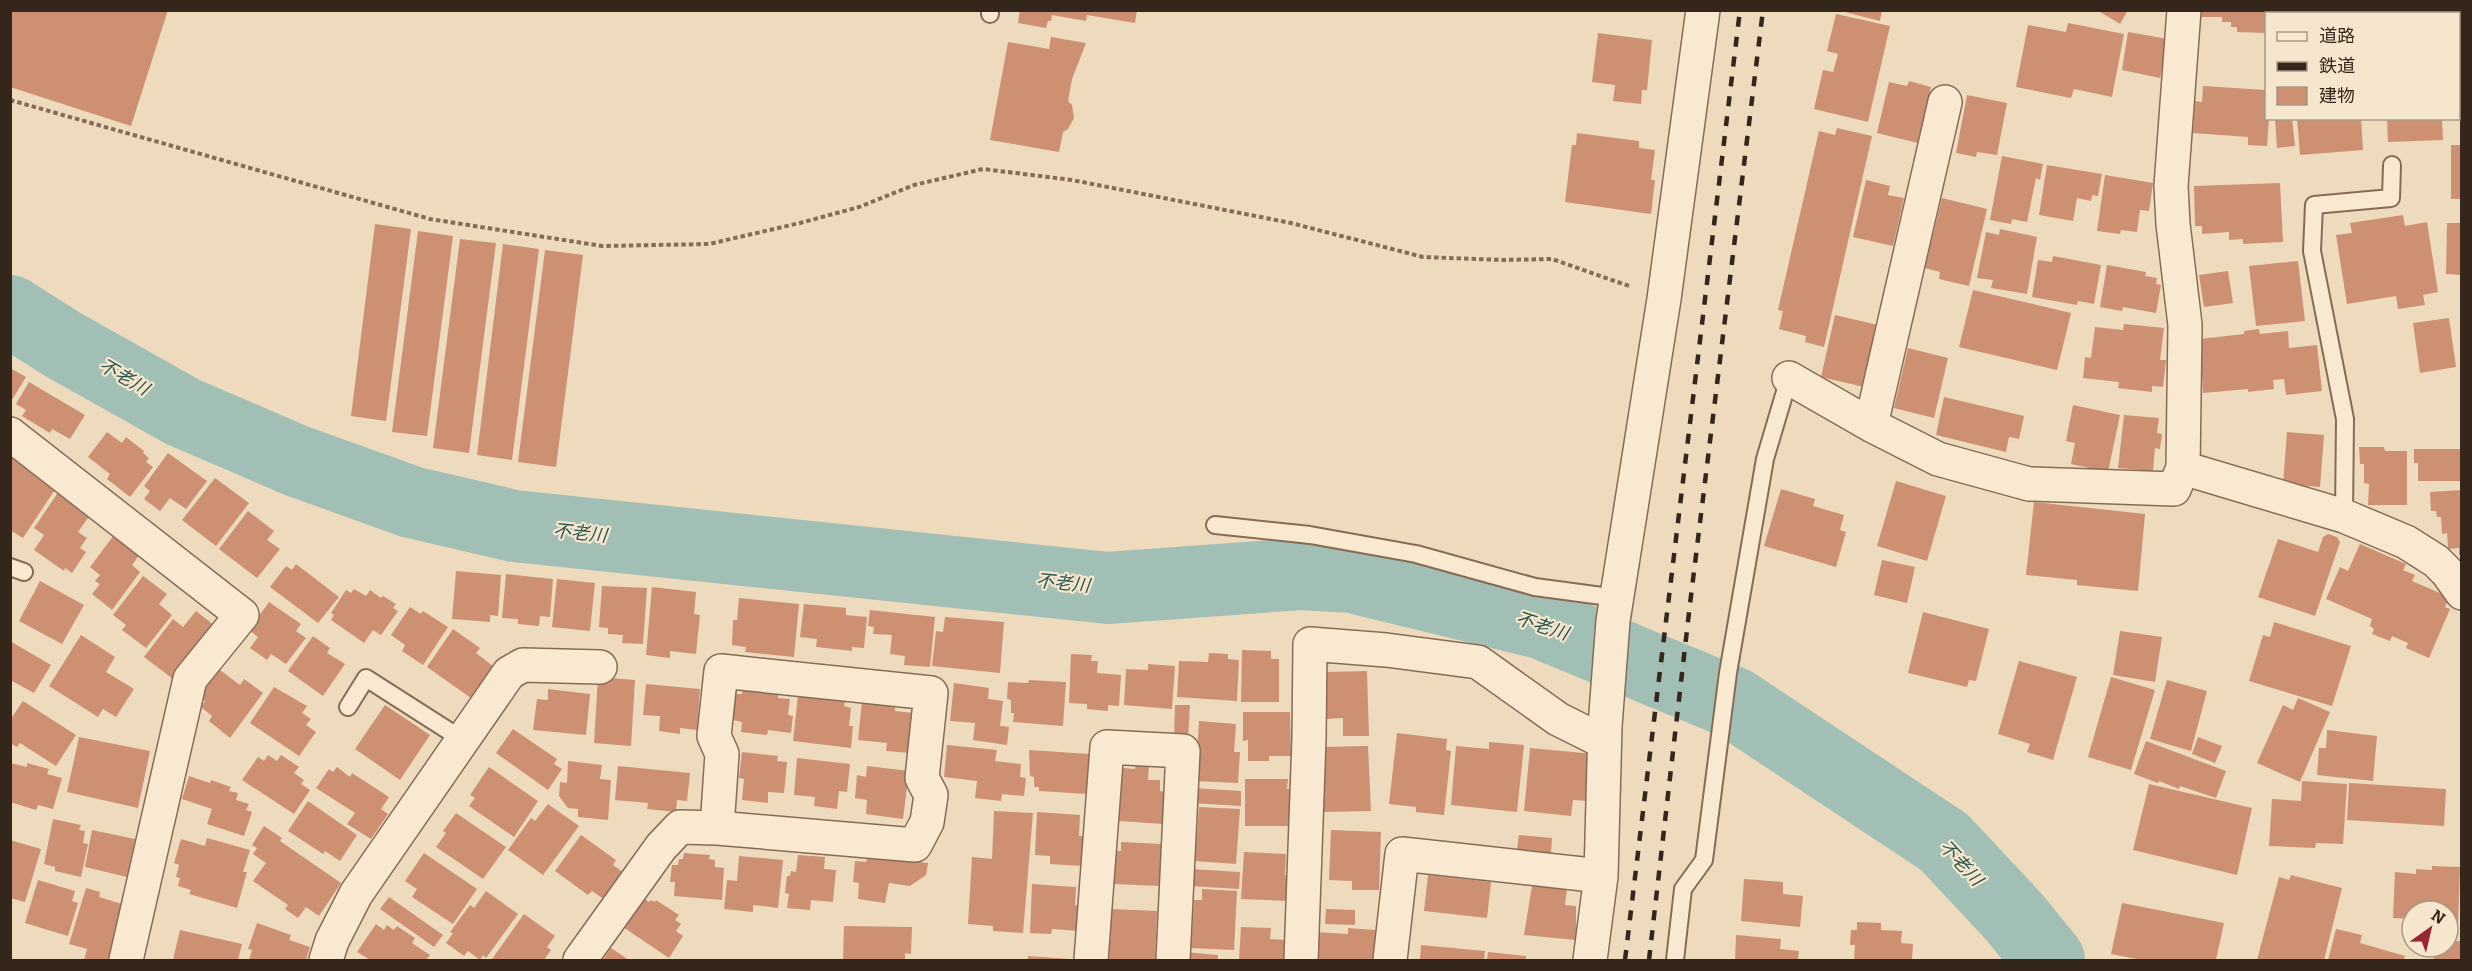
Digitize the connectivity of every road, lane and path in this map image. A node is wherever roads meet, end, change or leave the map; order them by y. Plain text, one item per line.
1 (1703, 10) edge
2 (2182, 13) edge
3 (10, 100) edge
4 (1945, 102) dead end
5 (2392, 165) dead end
6 (1664, 299) junction
7 (1789, 378) joint
8 (1871, 425) junction
9 (10, 434) edge
10 (2183, 468) junction
11 (2344, 516) junction
12 (1215, 525) dead end
13 (2462, 592) edge
14 (1615, 610) junction
15 (600, 667) dead end
16 (348, 706) dead end
17 (1605, 734) junction
18 (463, 740) junction
19 (717, 828) junction
20 (1601, 876) junction
21 (126, 960) edge
22 (326, 960) edge
23 (580, 960) edge
24 (1091, 960) edge
25 (1173, 960) edge
26 (1301, 960) edge
27 (1390, 960) edge
28 (1590, 960) edge
29 (1675, 960) edge

1 - 6 street
2 - 10 street
3 - 6 path
4 - 8 street
5 - 11 lane
6 - 14 street
7 - 8 street
7 - 29 lane
8 - 10 street
9 - 21 street
10 - 11 street
11 - 13 street
12 - 14 lane
14 - 17 street
15 - 18 street
16 - 18 lane
17 - 20 street
17 - 26 street
18 - 22 street
19 - 19 street
19 - 23 street
20 - 27 street
20 - 28 street
24 - 25 street

